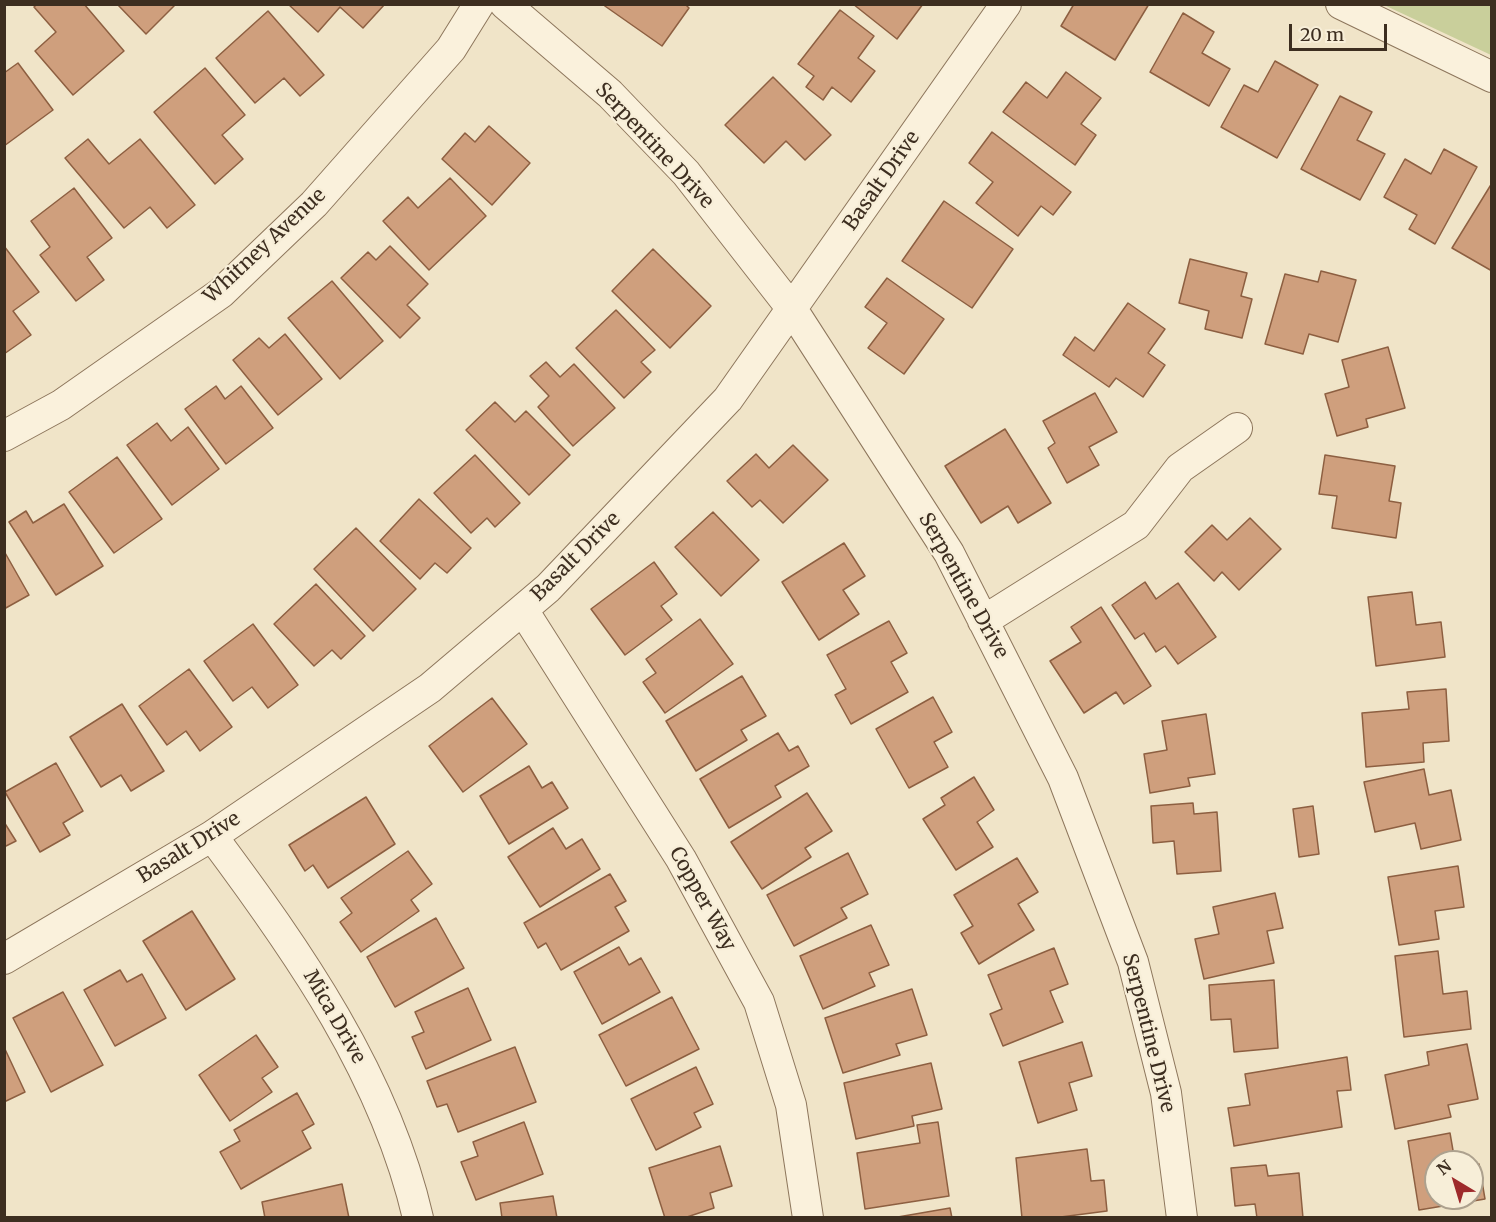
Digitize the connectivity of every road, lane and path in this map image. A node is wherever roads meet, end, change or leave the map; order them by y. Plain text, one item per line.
1 (479, 4) edge
2 (505, 4) edge
3 (1006, 4) edge
4 (1341, 4) edge
5 (1491, 77) edge
6 (792, 309) junction
7 (1237, 428) dead end
8 (4, 436) edge
9 (523, 610) junction
10 (983, 621) junction
11 (212, 836) junction
12 (4, 959) edge
13 (418, 1218) edge
14 (808, 1218) edge
15 (1182, 1218) edge

1 - 8 street, Whitney Avenue
2 - 6 street, Serpentine Drive
3 - 6 street, Basalt Drive
4 - 5 street
6 - 9 street, Basalt Drive
6 - 10 street, Serpentine Drive
7 - 10 street
9 - 11 street, Basalt Drive
9 - 14 street, Copper Way
10 - 15 street, Serpentine Drive
11 - 12 street, Basalt Drive
11 - 13 street, Mica Drive

